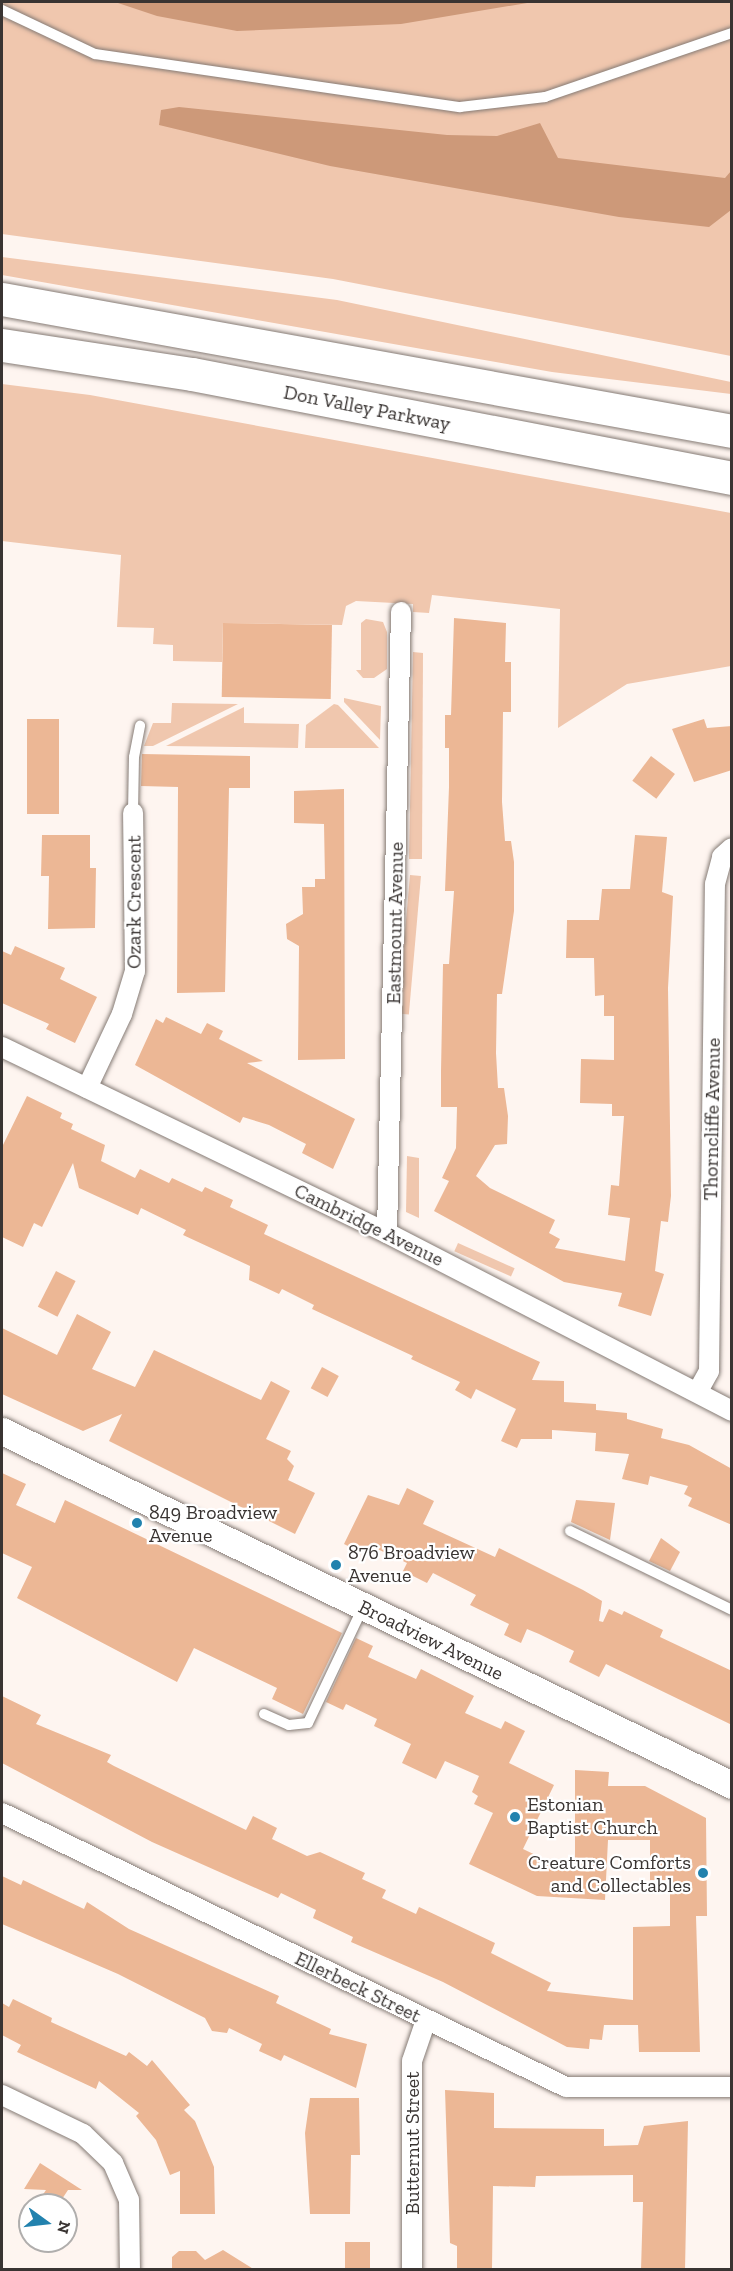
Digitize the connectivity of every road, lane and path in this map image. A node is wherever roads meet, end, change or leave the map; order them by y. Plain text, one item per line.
1 (2, 10) edge
2 (732, 33) edge
3 (2, 299) edge
4 (2, 345) edge
5 (732, 431) edge
6 (732, 478) edge
7 (401, 612) dead end
8 (140, 726) dead end
9 (134, 813) joint
10 (732, 848) edge
11 (3, 1050) edge
12 (87, 1088) junction
13 (387, 1233) junction
14 (698, 1391) junction
15 (732, 1411) edge
16 (2, 1431) edge
17 (570, 1531) dead end
18 (364, 1607) junction
19 (732, 1610) edge
20 (264, 1714) dead end
21 (732, 1785) edge
22 (2, 1814) edge
23 (426, 2020) junction
24 (732, 2087) edge
25 (2, 2095) edge
26 (130, 2270) edge
27 (411, 2270) edge

1 - 2 lane
3 - 5 highway, Don Valley Parkway
4 - 6 highway, Don Valley Parkway
7 - 13 street, Eastmount Avenue
8 - 9 lane
9 - 12 street, Ozark Crescent
10 - 14 street, Thorncliffe Avenue
11 - 12 street, Cambridge Avenue
12 - 13 street, Cambridge Avenue
13 - 14 street, Cambridge Avenue
14 - 15 street, Cambridge Avenue
16 - 18 main road, Broadview Avenue
17 - 19 lane
18 - 20 lane
18 - 21 main road, Broadview Avenue
22 - 23 street, Ellerbeck Street
23 - 24 street, Ellerbeck Street
23 - 27 street, Butternut Street
25 - 26 street

